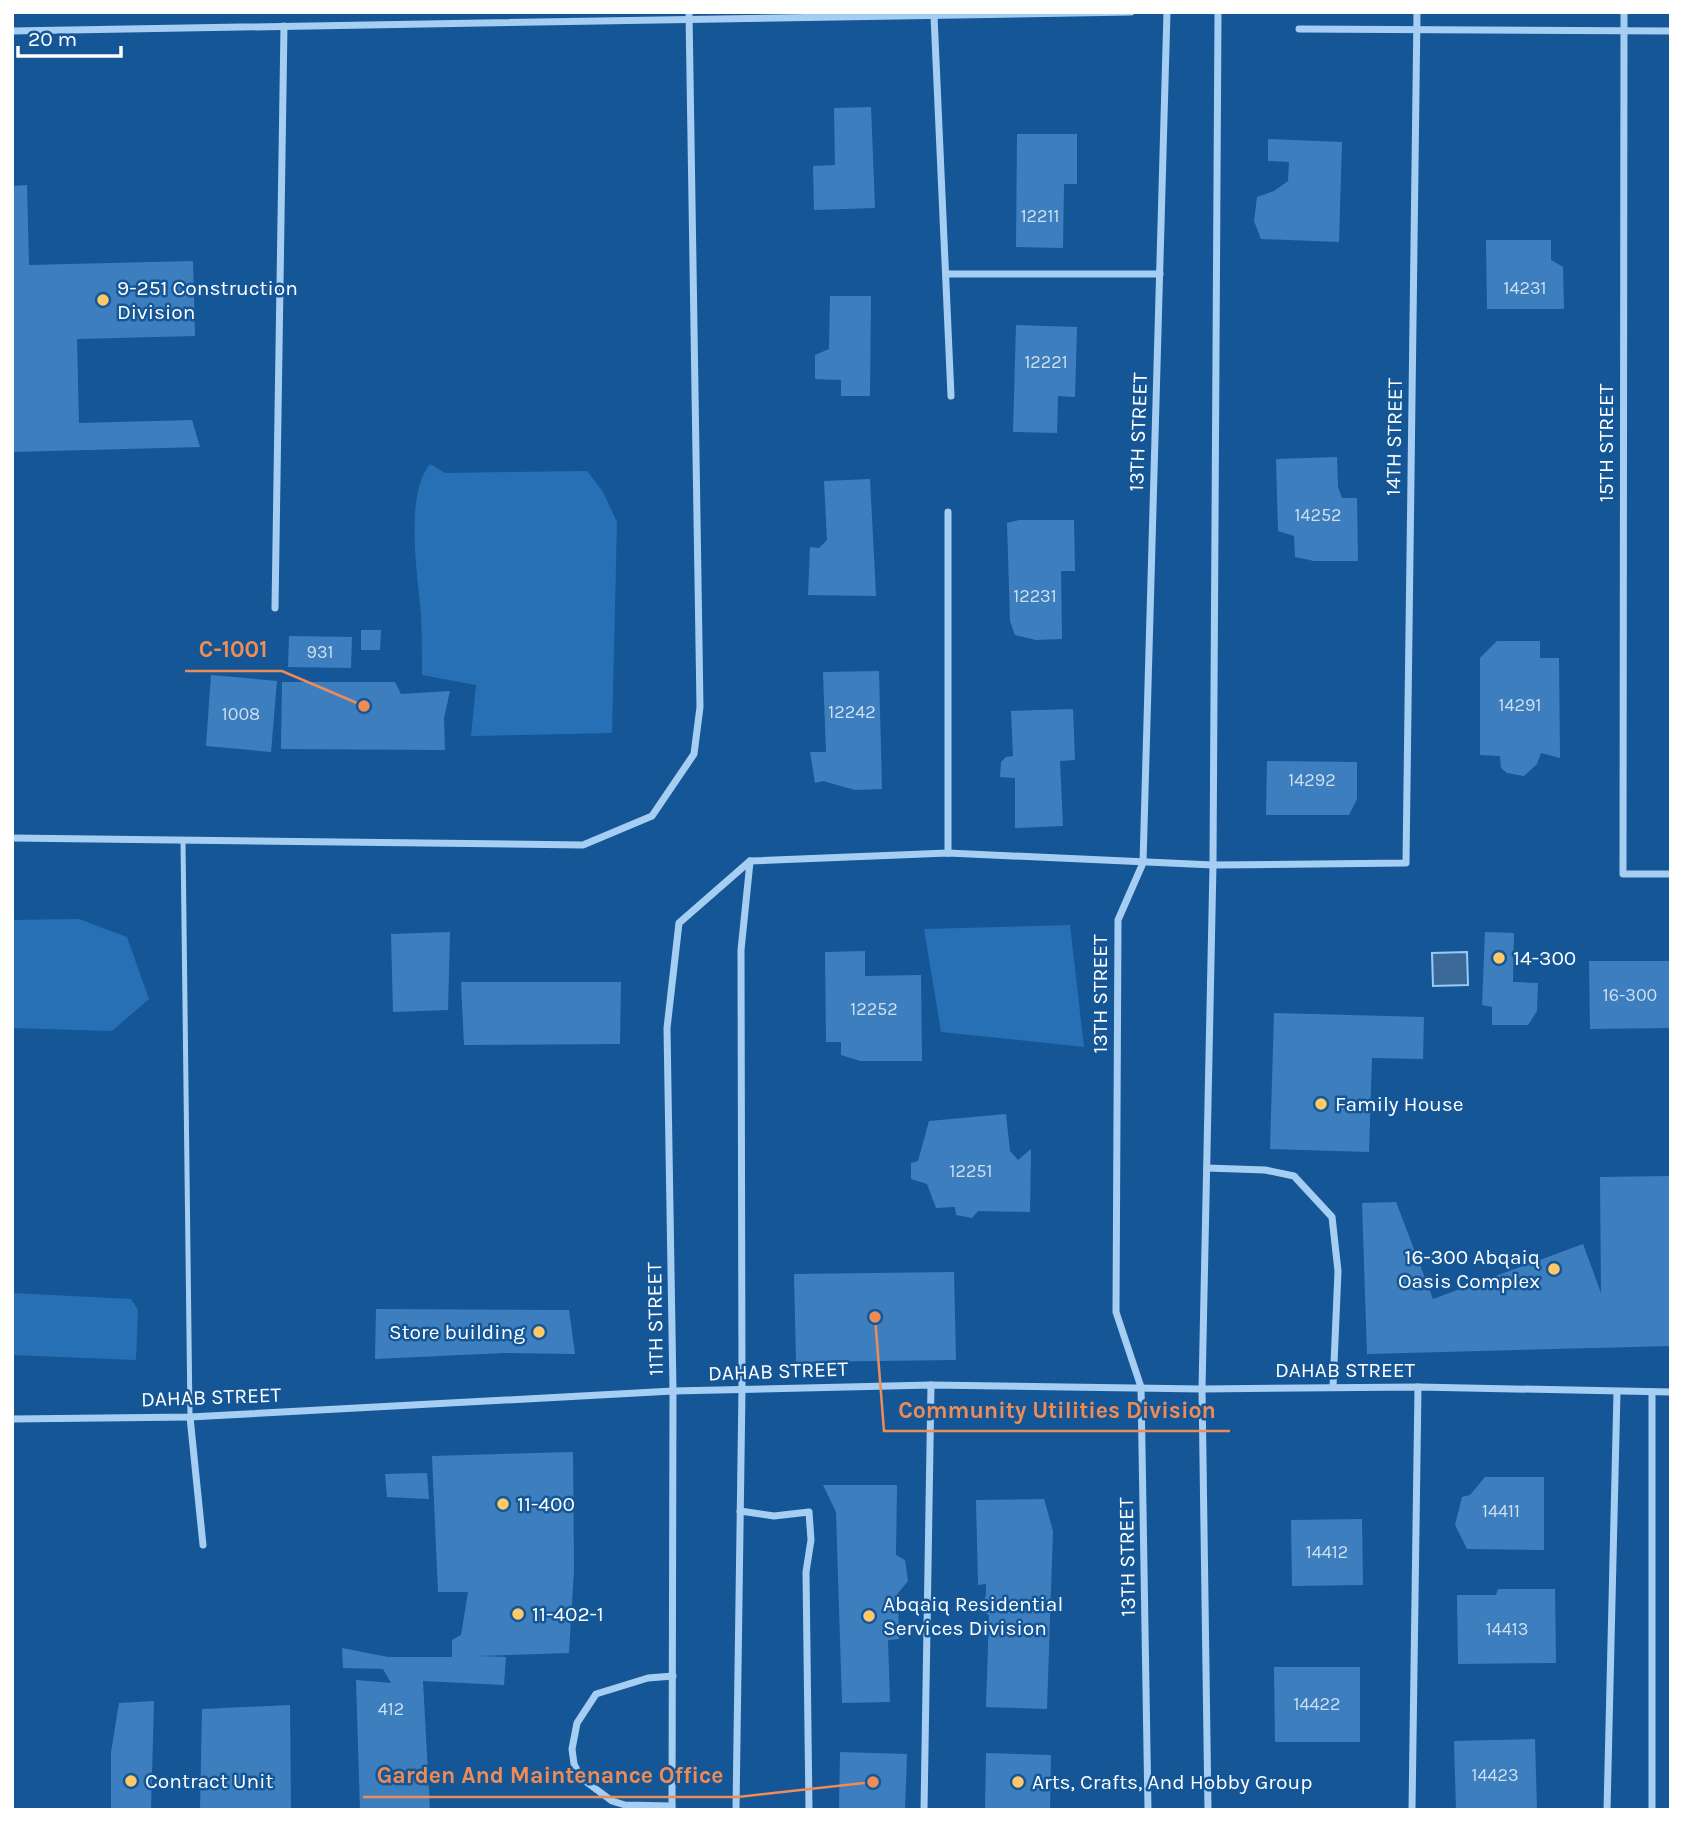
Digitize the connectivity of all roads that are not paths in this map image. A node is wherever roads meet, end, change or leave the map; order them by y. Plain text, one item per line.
1 (1131, 12) edge
2 (1167, 12) edge
3 (1218, 12) edge
4 (1417, 12) edge
5 (1624, 12) edge
6 (689, 16) edge
7 (933, 16) junction
8 (284, 26) junction
9 (1299, 29) dead end
10 (12, 30) edge
11 (1624, 30) junction
12 (1416, 31) junction
13 (1671, 31) edge
14 (947, 274) junction
15 (1160, 274) junction
16 (951, 396) dead end
17 (947, 512) dead end
18 (275, 608) dead end
19 (12, 838) edge
20 (183, 840) junction
21 (948, 853) junction
22 (750, 861) junction
23 (1143, 863) junction
24 (1213, 865) junction
25 (1671, 874) edge
26 (1207, 1168) junction
27 (931, 1385) junction
28 (1141, 1387) junction
29 (1333, 1387) junction
30 (1418, 1387) junction
31 (1202, 1389) junction
32 (741, 1390) junction
33 (673, 1391) junction
34 (1617, 1392) junction
35 (1652, 1392) junction
36 (1671, 1392) edge
37 (190, 1417) junction
38 (12, 1419) edge
39 (740, 1511) junction
40 (203, 1545) dead end
41 (673, 1676) junction
42 (672, 1808) edge
43 (736, 1810) edge
44 (809, 1810) edge
45 (924, 1810) edge
46 (1148, 1810) edge
47 (1208, 1810) edge
48 (1412, 1810) edge
49 (1607, 1810) edge
50 (1652, 1810) edge

1 - 7 street
2 - 15 street, 13TH STREET
3 - 24 street
4 - 12 street, 14TH STREET
5 - 11 street, 15TH STREET
6 - 7 street
6 - 8 street
6 - 20 street
7 - 14 street
8 - 10 street
8 - 18 street
9 - 12 street
11 - 12 street
11 - 13 street
11 - 25 street, 15TH STREET
12 - 24 street, 14TH STREET
14 - 15 street
14 - 16 street
15 - 23 street, 13TH STREET
17 - 21 street
19 - 20 street
20 - 37 lane
21 - 22 street
21 - 23 street
22 - 32 street
22 - 33 street, 11TH STREET
23 - 24 street
23 - 28 street, 13TH STREET
24 - 26 street
26 - 29 street
26 - 31 street
27 - 28 street, DAHAB STREET
27 - 32 street, DAHAB STREET
27 - 45 street
28 - 31 street, DAHAB STREET
28 - 46 street, 13TH STREET
29 - 30 street, DAHAB STREET
29 - 31 street, DAHAB STREET
30 - 34 street, DAHAB STREET
30 - 48 street
31 - 47 street
32 - 33 street, DAHAB STREET
32 - 39 street
33 - 37 street, DAHAB STREET
33 - 41 street, 11TH STREET
34 - 35 street, DAHAB STREET
34 - 49 street
35 - 36 street, DAHAB STREET
35 - 50 street
37 - 38 street, DAHAB STREET
37 - 40 street
39 - 43 street
39 - 44 street
41 - 42 street, 11TH STREET
41 - 42 street

